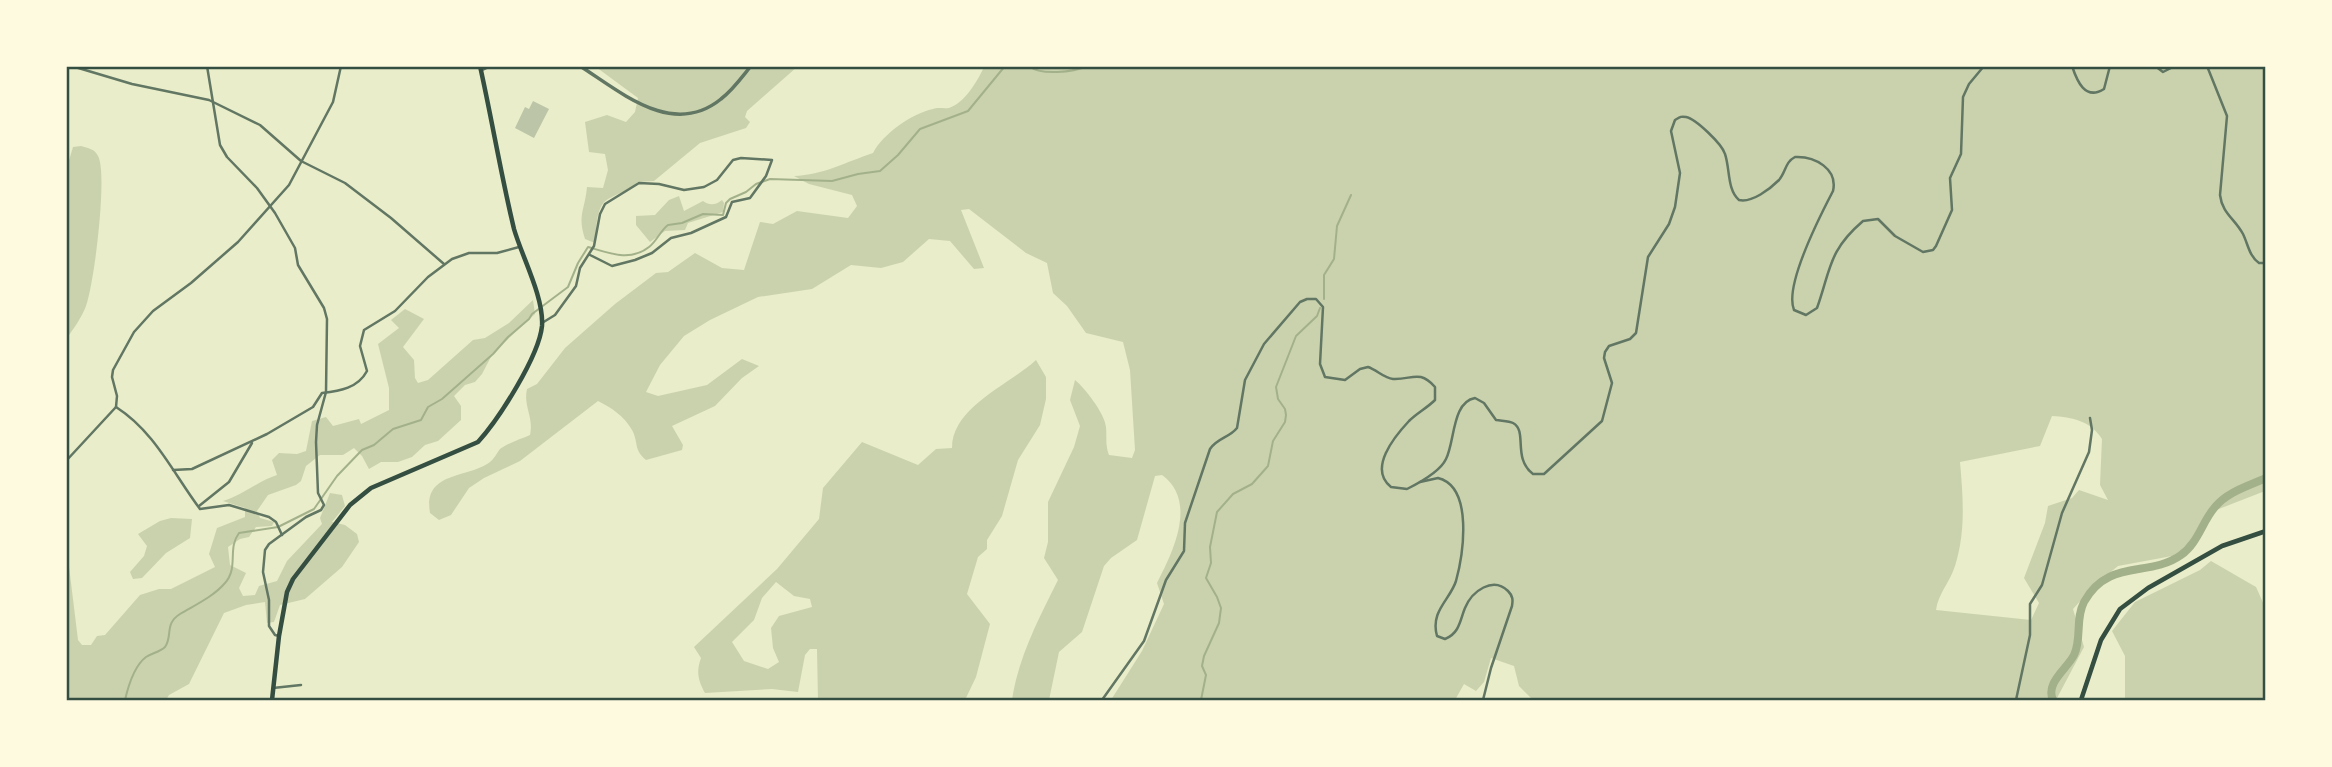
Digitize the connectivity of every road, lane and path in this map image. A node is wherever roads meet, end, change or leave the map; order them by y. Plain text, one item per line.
1 (207, 66) edge
2 (341, 66) edge
3 (490, 66) edge
4 (580, 66) edge
5 (751, 66) edge
6 (1984, 66) edge
7 (2072, 66) edge
8 (2110, 66) edge
9 (2155, 66) edge
10 (2175, 66) edge
11 (2207, 66) edge
12 (66, 67) edge
13 (480, 68) edge
14 (214, 103) junction
15 (301, 160) junction
16 (269, 206) junction
17 (519, 247) junction
18 (590, 255) junction
19 (2266, 263) edge
20 (444, 264) junction
21 (542, 323) junction
22 (326, 393) junction
23 (116, 407) junction
24 (2090, 418) dead end
25 (254, 440) junction
26 (66, 461) edge
27 (173, 470) junction
28 (1417, 483) junction
29 (199, 507) junction
30 (2266, 531) edge
31 (281, 532) junction
32 (279, 636) junction
33 (301, 685) dead end
34 (273, 688) junction
35 (272, 701) edge
36 (1102, 701) edge
37 (1483, 701) edge
38 (2016, 701) edge
39 (2081, 701) edge

1 - 14 street
2 - 15 street
3 - 13 street
4 - 5 street
6 - 28 street
7 - 8 street
9 - 10 street
11 - 19 street
12 - 14 street
13 - 17 main road
14 - 15 street
14 - 16 street
15 - 16 street
15 - 20 street
16 - 22 street
16 - 23 street
17 - 20 street
17 - 21 main road
18 - 18 street
18 - 21 street
20 - 22 street
21 - 32 main road
22 - 25 street
22 - 31 street
23 - 26 street
23 - 27 street
24 - 38 street
25 - 27 street
25 - 29 street
27 - 29 street
28 - 36 street
28 - 37 street
29 - 31 street
30 - 39 main road
31 - 32 street
32 - 34 main road
33 - 34 street
34 - 35 main road

